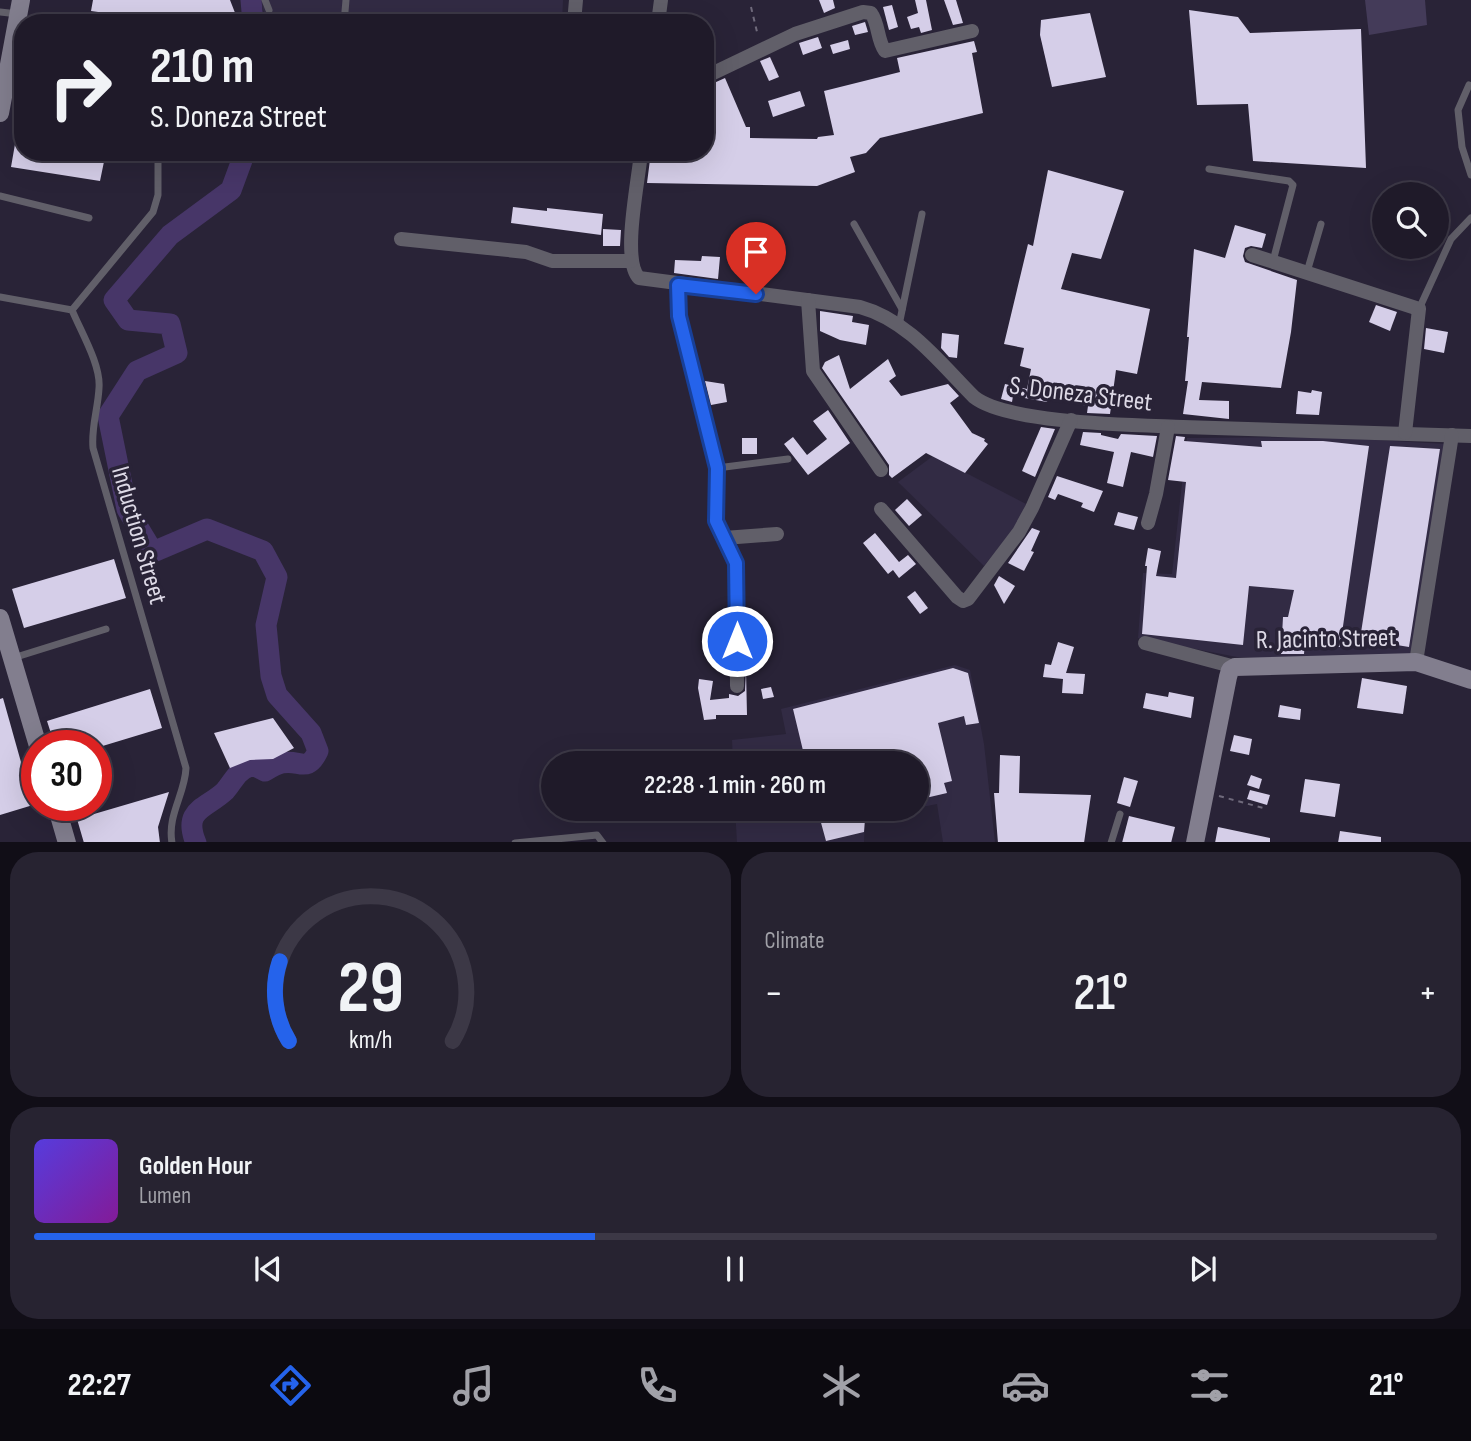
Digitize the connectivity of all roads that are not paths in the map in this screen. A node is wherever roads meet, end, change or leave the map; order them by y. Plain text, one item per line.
1 (265, 0) edge
2 (270, 10) dead end
3 (972, 31) dead end
4 (14, 46) edge
5 (714, 73) edge
6 (1469, 85) dead end
7 (0, 113) edge
8 (158, 161) edge
9 (640, 161) edge
10 (1209, 169) dead end
11 (1471, 175) edge
12 (0, 196) edge
13 (922, 214) dead end
14 (89, 218) dead end
15 (1471, 218) edge
16 (854, 224) dead end
17 (1321, 224) dead end
18 (401, 239) dead end
19 (1252, 255) dead end
20 (631, 261) junction
21 (1273, 261) junction
22 (1307, 272) junction
23 (678, 285) junction
24 (0, 297) edge
25 (808, 300) junction
26 (902, 309) junction
27 (72, 310) junction
28 (1419, 310) junction
29 (899, 325) junction
30 (1070, 420) junction
31 (1168, 427) junction
32 (1405, 433) junction
33 (1452, 435) junction
34 (1471, 436) edge
35 (788, 459) dead end
36 (717, 468) junction
37 (881, 470) dead end
38 (881, 509) dead end
39 (1148, 523) dead end
40 (777, 534) dead end
41 (724, 538) junction
42 (0, 618) edge
43 (106, 629) dead end
44 (1145, 643) dead end
45 (12, 659) junction
46 (1416, 662) junction
47 (1235, 667) junction
48 (1471, 680) edge
49 (737, 686) dead end
50 (33, 730) edge
51 (1120, 814) dead end
52 (61, 821) edge
53 (67, 842) edge
54 (172, 842) edge
55 (515, 842) edge
56 (603, 842) edge
57 (1111, 842) edge
58 (1195, 842) edge

1 - 2 lane
3 - 5 street
4 - 7 street
6 - 11 lane
8 - 27 lane
9 - 20 street
10 - 21 lane
12 - 14 lane
13 - 26 lane
15 - 28 lane
16 - 26 lane
17 - 22 lane
18 - 20 street
19 - 21 street
20 - 23 street, S. Doneza Street
21 - 22 street
22 - 28 street
23 - 25 street, S. Doneza Street
23 - 36 street
24 - 27 lane
25 - 29 street, S. Doneza Street
25 - 37 street
26 - 29 lane
27 - 54 lane, Induction Street
28 - 32 street
29 - 30 street, S. Doneza Street
30 - 31 street, S. Doneza Street
30 - 38 street
31 - 32 street, S. Doneza Street
31 - 39 street
32 - 33 street, S. Doneza Street
33 - 34 street, S. Doneza Street
33 - 46 street
35 - 36 lane
36 - 41 street
40 - 41 street
41 - 49 street
42 - 45 street
43 - 45 lane
44 - 47 street
45 - 50 street
46 - 47 street, R. Jacinto Street
46 - 48 street, R. Jacinto Street
47 - 58 street, R. Jacinto Street
51 - 57 lane
52 - 53 street
55 - 56 lane

